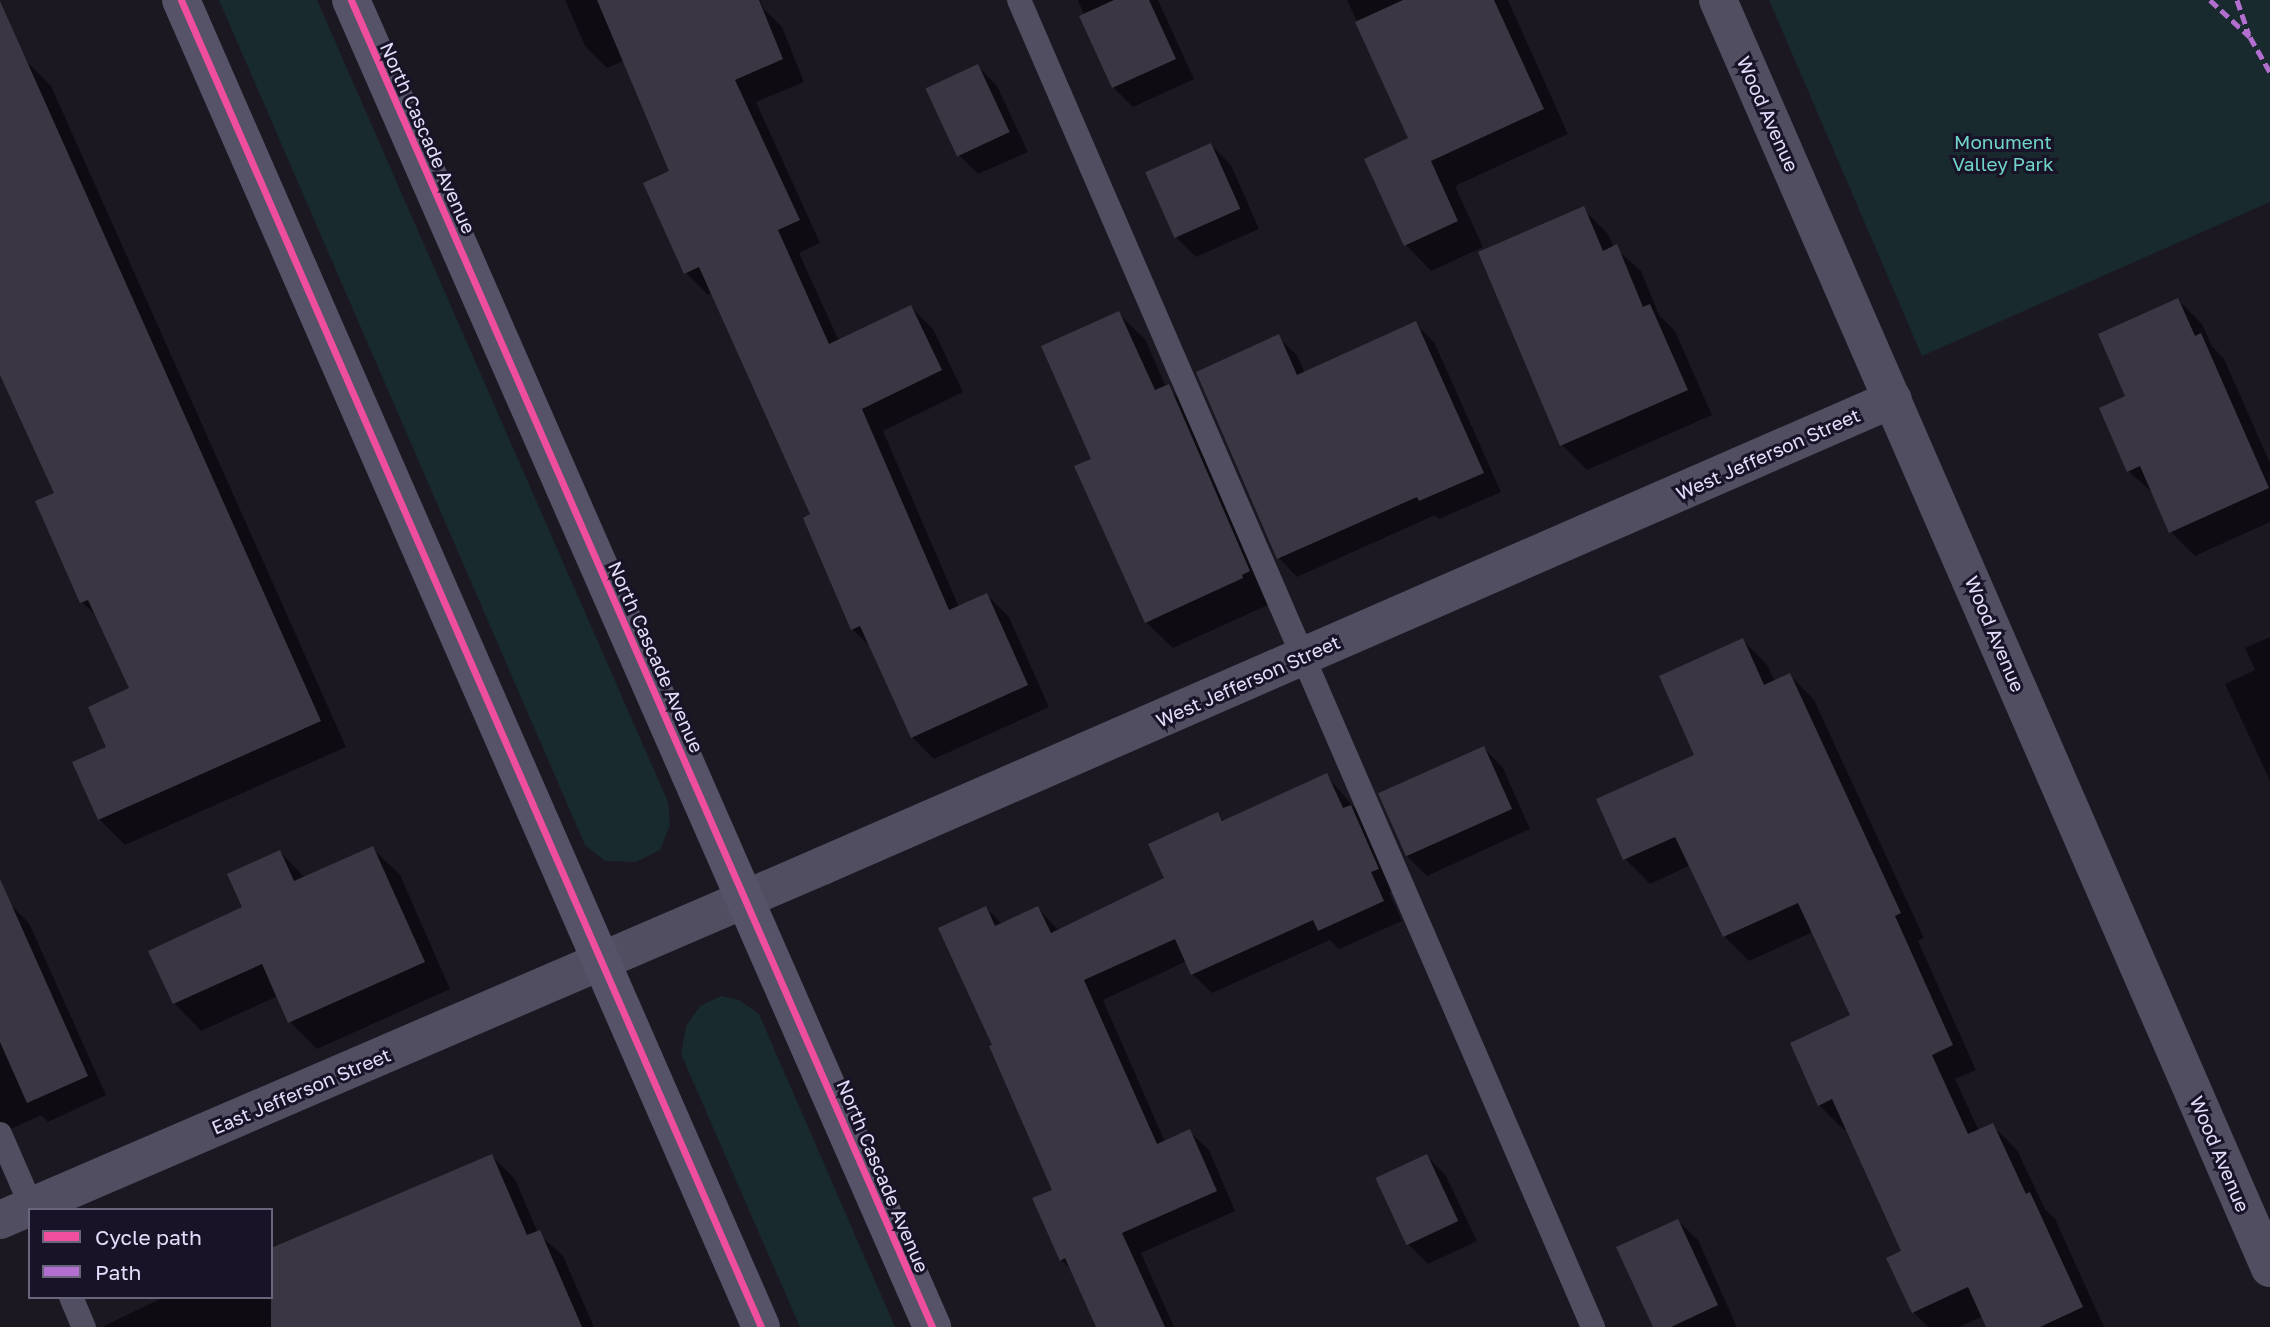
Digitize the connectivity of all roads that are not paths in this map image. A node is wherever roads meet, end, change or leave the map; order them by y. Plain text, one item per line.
1 (181, 0) edge
2 (351, 0) edge
3 (1018, 0) edge
4 (1718, 0) edge
5 (1893, 399) junction
6 (1304, 657) junction
7 (746, 900) junction
8 (602, 961) junction
9 (0, 1134) edge
10 (31, 1208) edge
11 (22, 1212) edge
12 (2270, 1268) edge
13 (72, 1299) edge
14 (84, 1327) edge
15 (761, 1327) edge
16 (932, 1327) edge
17 (1593, 1327) edge

1 - 8 main road
2 - 7 main road, North Cascade Avenue
3 - 6 lane
4 - 5 street, Wood Avenue
5 - 6 street, West Jefferson Street
5 - 12 street, Wood Avenue
6 - 7 street, West Jefferson Street
6 - 17 lane
7 - 8 street, West Jefferson Street
7 - 16 main road, North Cascade Avenue
8 - 10 street, East Jefferson Street
8 - 15 main road
9 - 11 lane
13 - 14 lane

